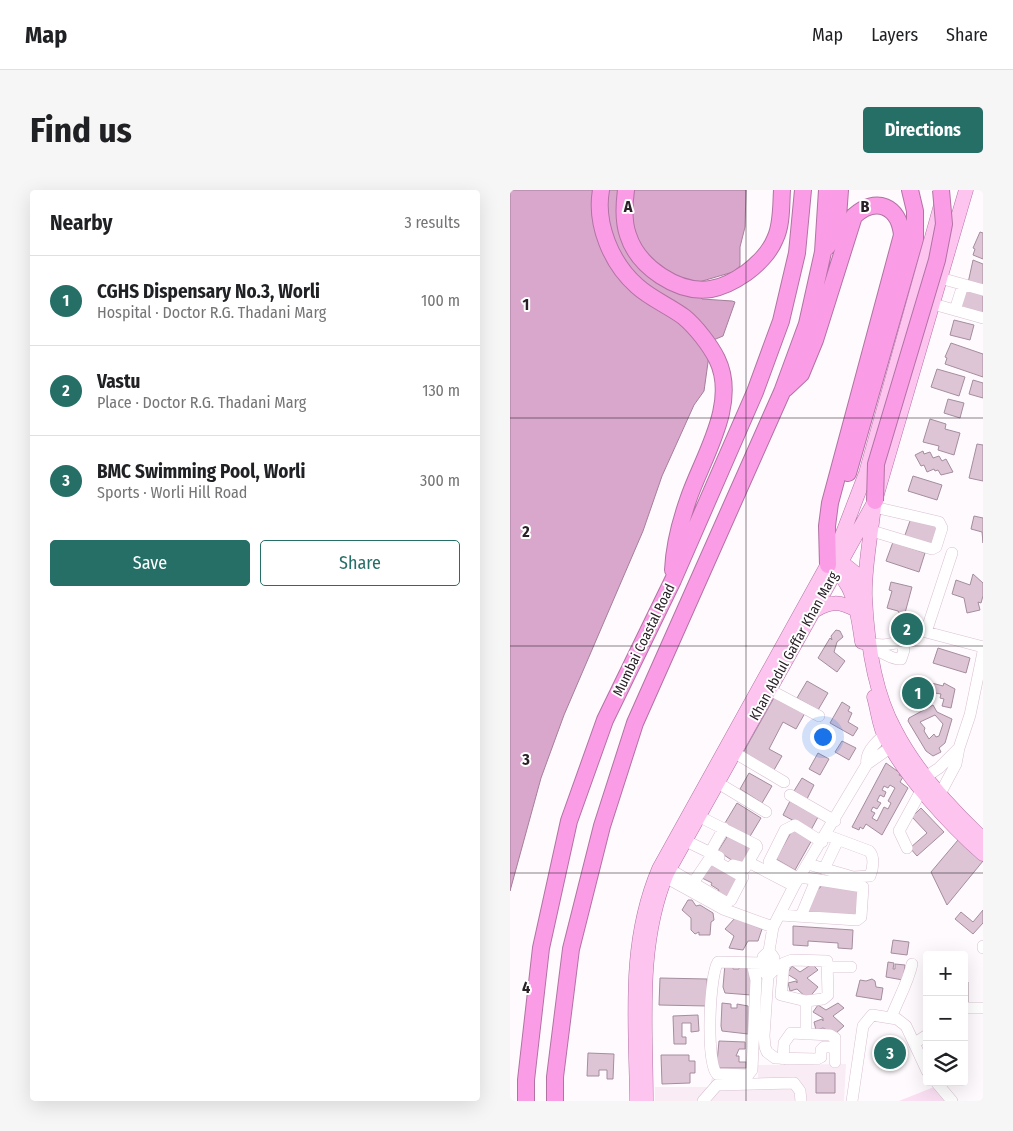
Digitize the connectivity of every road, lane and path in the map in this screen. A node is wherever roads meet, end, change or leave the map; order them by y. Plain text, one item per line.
1 (600, 190) edge
2 (626, 190) edge
3 (782, 190) edge
4 (803, 190) edge
5 (826, 190) edge
6 (840, 190) edge
7 (910, 190) edge
8 (943, 190) edge
9 (966, 190) edge
10 (823, 252) junction
11 (940, 278) junction
12 (963, 285) junction
13 (983, 290) edge
14 (933, 304) junction
15 (955, 310) junction
16 (983, 318) edge
17 (782, 392) junction
18 (874, 504) junction
19 (872, 531) junction
20 (952, 553) dead end
21 (835, 559) junction
22 (673, 580) junction
23 (865, 595) junction
24 (856, 610) junction
25 (813, 612) junction
26 (983, 646) edge
27 (983, 652) edge
28 (874, 683) junction
29 (770, 690) junction
30 (819, 716) dead end
31 (892, 738) junction
32 (958, 748) junction
33 (735, 753) junction
34 (784, 782) dead end
35 (922, 782) junction
36 (718, 783) junction
37 (790, 795) dead end
38 (936, 798) junction
39 (766, 812) dead end
40 (700, 816) junction
41 (835, 821) junction
42 (724, 828) junction
43 (822, 839) junction
44 (983, 839) edge
45 (838, 840) junction
46 (686, 841) junction
47 (907, 848) dead end
48 (710, 853) junction
49 (983, 854) edge
50 (808, 864) junction
51 (754, 865) dead end
52 (824, 869) junction
53 (667, 873) junction
54 (796, 880) junction
55 (816, 880) junction
56 (692, 883) dead end
57 (780, 915) junction
58 (801, 916) junction
59 (773, 927) junction
60 (769, 951) junction
61 (758, 963) junction
62 (912, 964) dead end
63 (828, 967) junction
64 (850, 967) dead end
65 (768, 977) junction
66 (782, 979) junction
67 (806, 1001) junction
68 (968, 1008) edge
69 (982, 1008) edge
70 (891, 1018) junction
71 (806, 1034) junction
72 (923, 1038) edge
73 (915, 1043) junction
74 (835, 1047) junction
75 (783, 1059) junction
76 (923, 1061) edge
77 (835, 1062) dead end
78 (939, 1086) edge
79 (526, 1101) edge
80 (555, 1101) edge
81 (637, 1101) edge
82 (646, 1101) edge
83 (703, 1101) edge
84 (800, 1101) edge
85 (852, 1101) edge
86 (952, 1101) edge

1 - 22 highway
2 - 3 highway
4 - 22 highway, Mumbai Coastal Road
5 - 10 highway, Mumbai Coastal Road
6 - 10 highway
7 - 21 highway
8 - 18 highway, bridge
8 - 21 main road, Khan Abdul Gaffar Khan Marg
9 - 11 main road, Khan Abdul Gaffar Khan Marg
10 - 17 highway, Mumbai Coastal Road
11 - 12 street
11 - 14 main road, Khan Abdul Gaffar Khan Marg
12 - 13 street
12 - 15 street
14 - 15 street
14 - 18 main road, Khan Abdul Gaffar Khan Marg
15 - 16 street
17 - 21 highway
17 - 80 highway, Mumbai Coastal Road
18 - 19 main road
18 - 19 street
18 - 21 main road, Khan Abdul Gaffar Khan Marg
19 - 23 main road
20 - 26 street
21 - 23 main road
21 - 24 main road
21 - 25 main road, Khan Abdul Gaffar Khan Marg
21 - 81 main road, Khan Abdul Gaffar Khan Marg
22 - 79 highway, Mumbai Coastal Road
23 - 28 main road
24 - 25 main road
24 - 28 main road
25 - 29 main road, Khan Abdul Gaffar Khan Marg
27 - 32 street
28 - 31 main road
29 - 30 street
29 - 33 main road, Khan Abdul Gaffar Khan Marg
31 - 35 main road
31 - 41 street
32 - 35 street
32 - 38 street
33 - 34 street
33 - 36 main road, Khan Abdul Gaffar Khan Marg
35 - 38 main road
35 - 47 street
36 - 39 street
36 - 40 main road, Khan Abdul Gaffar Khan Marg
37 - 41 street
38 - 44 main road
38 - 49 main road
40 - 42 street
40 - 46 main road, Khan Abdul Gaffar Khan Marg
41 - 43 street
42 - 48 street
42 - 48 street
43 - 45 street
43 - 50 street
43 - 54 street
43 - 54 street
45 - 52 street
45 - 52 street
46 - 48 street
46 - 53 main road, Khan Abdul Gaffar Khan Marg
50 - 52 street
50 - 54 street
51 - 54 street
53 - 56 street
53 - 59 street
53 - 82 main road, Khan Abdul Gaffar Khan Marg
54 - 55 street
54 - 57 street
55 - 58 street
55 - 58 street
57 - 58 street
57 - 59 street
59 - 60 street
60 - 61 street
60 - 65 street
61 - 61 street
61 - 65 street
62 - 70 street
63 - 64 street
63 - 66 street
63 - 67 street
65 - 66 street
65 - 75 street
66 - 67 street
67 - 71 street
68 - 69 street
70 - 73 street
70 - 85 street
71 - 74 street
71 - 75 street
72 - 73 street
73 - 76 street
74 - 75 street
74 - 77 street
78 - 86 street
83 - 84 street

